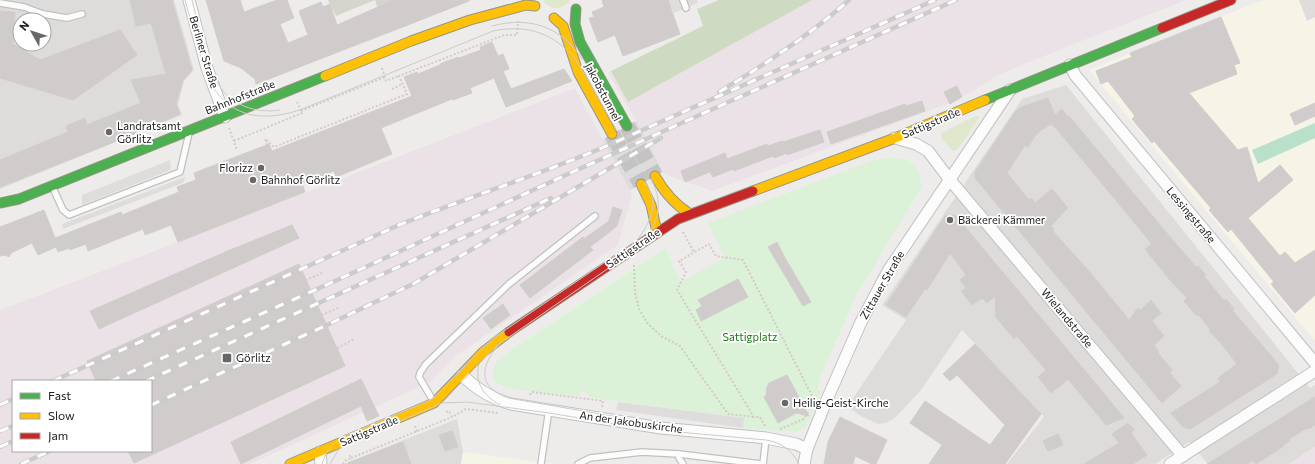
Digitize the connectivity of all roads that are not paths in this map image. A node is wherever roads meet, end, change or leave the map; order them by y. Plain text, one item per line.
1 (189, 0) edge
2 (510, 0) edge
3 (683, 0) edge
4 (1232, 0) edge
5 (581, 1) edge
6 (0, 3) edge
7 (534, 3) edge
8 (686, 8) dead end
9 (576, 9) junction
10 (82, 14) dead end
11 (554, 18) junction
12 (470, 20) junction
13 (1070, 65) junction
14 (1010, 89) junction
15 (225, 117) junction
16 (627, 126) tunnel mouth
17 (189, 131) junction
18 (612, 134) tunnel mouth
19 (895, 138) junction
20 (186, 169) dead end
21 (180, 172) junction
22 (655, 176) tunnel mouth
23 (950, 180) junction
24 (641, 184) tunnel mouth
25 (52, 186) junction
26 (19, 199) junction
27 (0, 203) edge
28 (0, 210) edge
29 (690, 214) junction
30 (595, 216) dead end
31 (657, 232) junction
32 (1315, 363) edge
33 (1315, 371) edge
34 (462, 375) junction
35 (434, 403) junction
36 (549, 410) junction
37 (766, 438) junction
38 (807, 449) junction
39 (320, 452) junction
40 (679, 454) junction
41 (1183, 456) junction
42 (290, 464) edge
43 (321, 464) edge
44 (541, 464) edge
45 (578, 464) edge
46 (683, 464) edge
47 (762, 464) edge
48 (804, 464) edge
49 (1170, 464) edge

1 - 15 street, Berliner Straße
2 - 12 street, Bahnhofstraße
3 - 8 lane
4 - 13 street, Sattigstraße
5 - 9 street
6 - 10 lane
7 - 11 street, Bahnhofstraße
7 - 12 street, Bahnhofstraße
9 - 11 street
9 - 16 street, Jakobstunnel
11 - 18 street, Jakobstunnel
12 - 15 street, Bahnhofstraße
13 - 14 street, Sattigstraße
13 - 32 street, Lessingstraße
14 - 19 street, Sattigstraße
14 - 23 street
15 - 17 street, Bahnhofstraße
17 - 21 lane
17 - 25 street, Bahnhofstraße
19 - 23 street
19 - 29 street, Sattigstraße
20 - 21 lane
21 - 25 lane
22 - 29 street
23 - 38 street, Zittauer Straße
23 - 41 street, Wielandstraße
24 - 31 street
25 - 26 street, Bahnhofstraße
26 - 27 street, Bahnhofstraße
26 - 28 street, Bahnhofstraße
29 - 31 street, Sattigstraße
30 - 35 lane
31 - 34 street, Sattigstraße
33 - 41 street
34 - 35 street, Sattigstraße
34 - 36 street, An der Jakobuskirche
35 - 39 street, Sattigstraße
36 - 37 street, An der Jakobuskirche
36 - 44 lane
37 - 38 street, An der Jakobuskirche
37 - 47 lane
38 - 48 street, Zittauer Straße
39 - 42 street, Sattigstraße
39 - 43 street
40 - 45 lane
40 - 46 lane
40 - 47 lane
41 - 49 street

